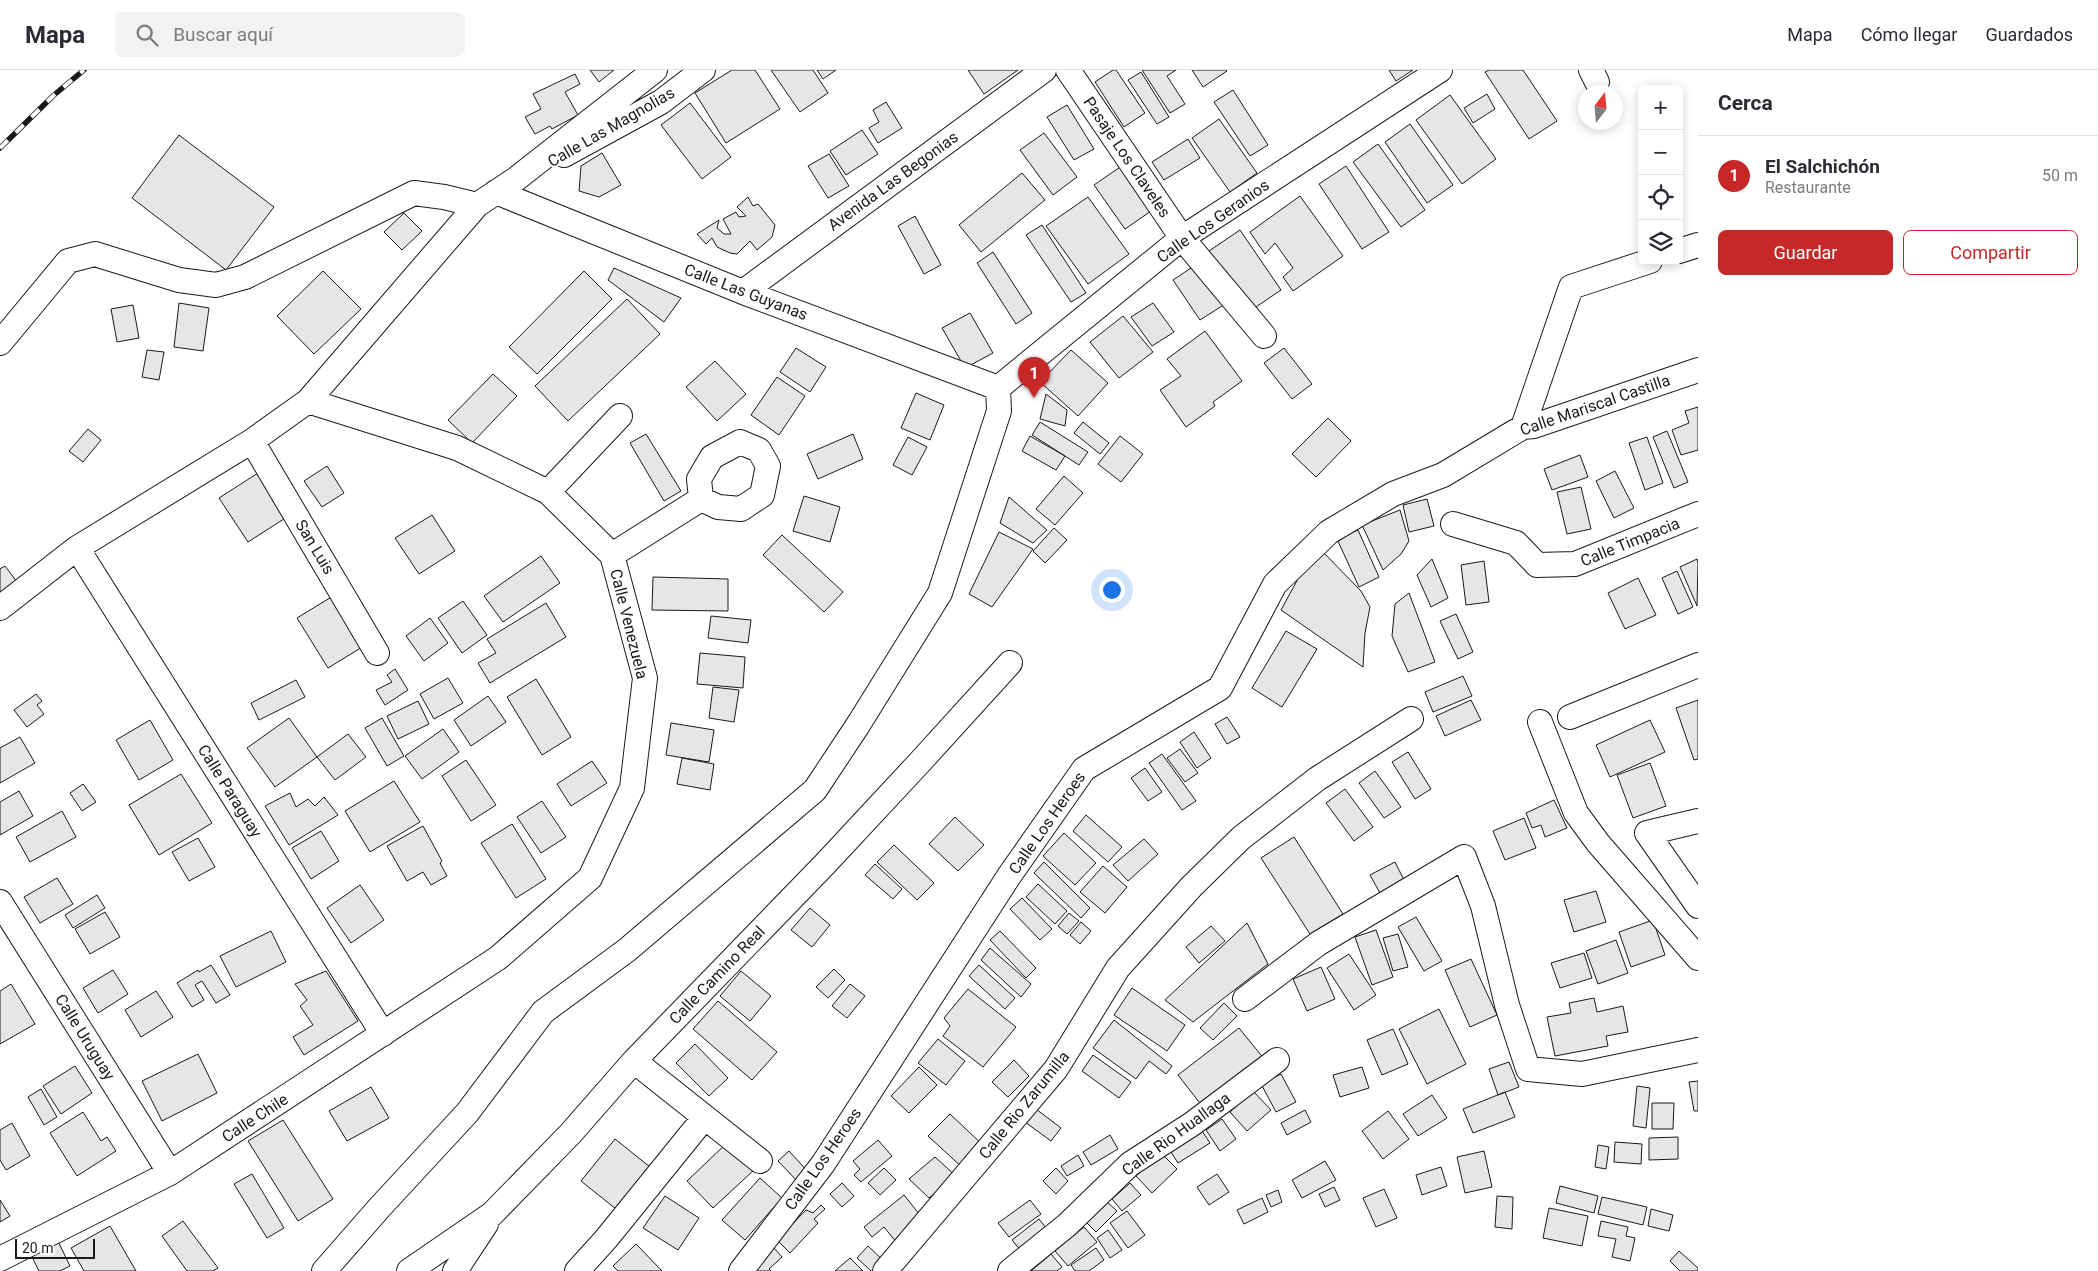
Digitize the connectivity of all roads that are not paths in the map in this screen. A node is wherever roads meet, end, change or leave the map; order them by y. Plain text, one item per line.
1 (655, 70) edge
2 (703, 70) edge
3 (1044, 70) edge
4 (1068, 70) edge
5 (1440, 70) edge
6 (516, 179) junction
7 (486, 198) junction
8 (1182, 238) junction
9 (1698, 245) edge
10 (1683, 251) edge
11 (1638, 265) edge
12 (743, 292) junction
13 (1264, 336) dead end
14 (0, 343) edge
15 (1698, 370) edge
16 (998, 388) junction
17 (308, 401) junction
18 (620, 416) dead end
19 (1523, 427) junction
20 (252, 441) junction
21 (1443, 475) joint
22 (548, 492) junction
23 (701, 500) dead end
24 (1698, 514) edge
25 (1453, 524) dead end
26 (77, 548) junction
27 (612, 555) junction
28 (0, 608) edge
29 (377, 653) dead end
30 (1010, 663) dead end
31 (1698, 664) edge
32 (1570, 717) dead end
33 (1411, 719) dead end
34 (1540, 722) dead end
35 (1698, 821) edge
36 (0, 902) edge
37 (1698, 906) edge
38 (498, 958) joint
39 (1698, 958) edge
40 (1245, 999) dead end
41 (383, 1034) junction
42 (1698, 1050) edge
43 (1277, 1060) dead end
44 (634, 1061) junction
45 (704, 1118) junction
46 (760, 1162) dead end
47 (170, 1173) junction
48 (492, 1214) junction
49 (0, 1259) edge
50 (324, 1271) edge
51 (409, 1271) edge
52 (455, 1271) edge
53 (577, 1271) edge
54 (741, 1271) edge
55 (885, 1271) edge
56 (1010, 1271) edge

1 - 6 street
2 - 6 street, Calle Las Magnolias
3 - 12 street, Avenida Las Begonias
4 - 8 street, Pasaje Los Claveles
5 - 8 street, Calle Los Geranios
6 - 7 street
7 - 12 street, Calle Las Guyanas
7 - 14 street, Calle Las Guyanas
7 - 17 street
8 - 13 street, Pasaje Los Claveles
8 - 16 street, Calle Los Geranios
9 - 10 street
11 - 19 street
12 - 16 street, Calle Las Guyanas
15 - 19 street, Calle Mariscal Castilla
16 - 50 street
17 - 20 street
17 - 22 street, Calle Venezuela
18 - 22 street
19 - 21 street, Calle Mariscal Castilla
20 - 26 street
20 - 29 street, San Luis
21 - 54 street, Calle Los Heroes
22 - 27 street, Calle Venezuela
23 - 27 street
24 - 25 street, Calle Timpacia
26 - 28 street
26 - 41 street, Calle Paraguay
27 - 38 street, Calle Venezuela
30 - 44 street, Calle Camino Real
31 - 32 street
33 - 55 street, Calle Rio Zarumilla
34 - 39 street
35 - 37 street
36 - 47 street, Calle Uruguay
38 - 41 street, Calle Chile
40 - 42 street
41 - 47 street, Calle Chile
43 - 56 street, Calle Rio Huallaga
44 - 45 street
44 - 48 street, Calle Camino Real
45 - 46 street
45 - 53 street
47 - 49 street, Calle Chile
48 - 51 street, Calle Camino Real
48 - 52 street

